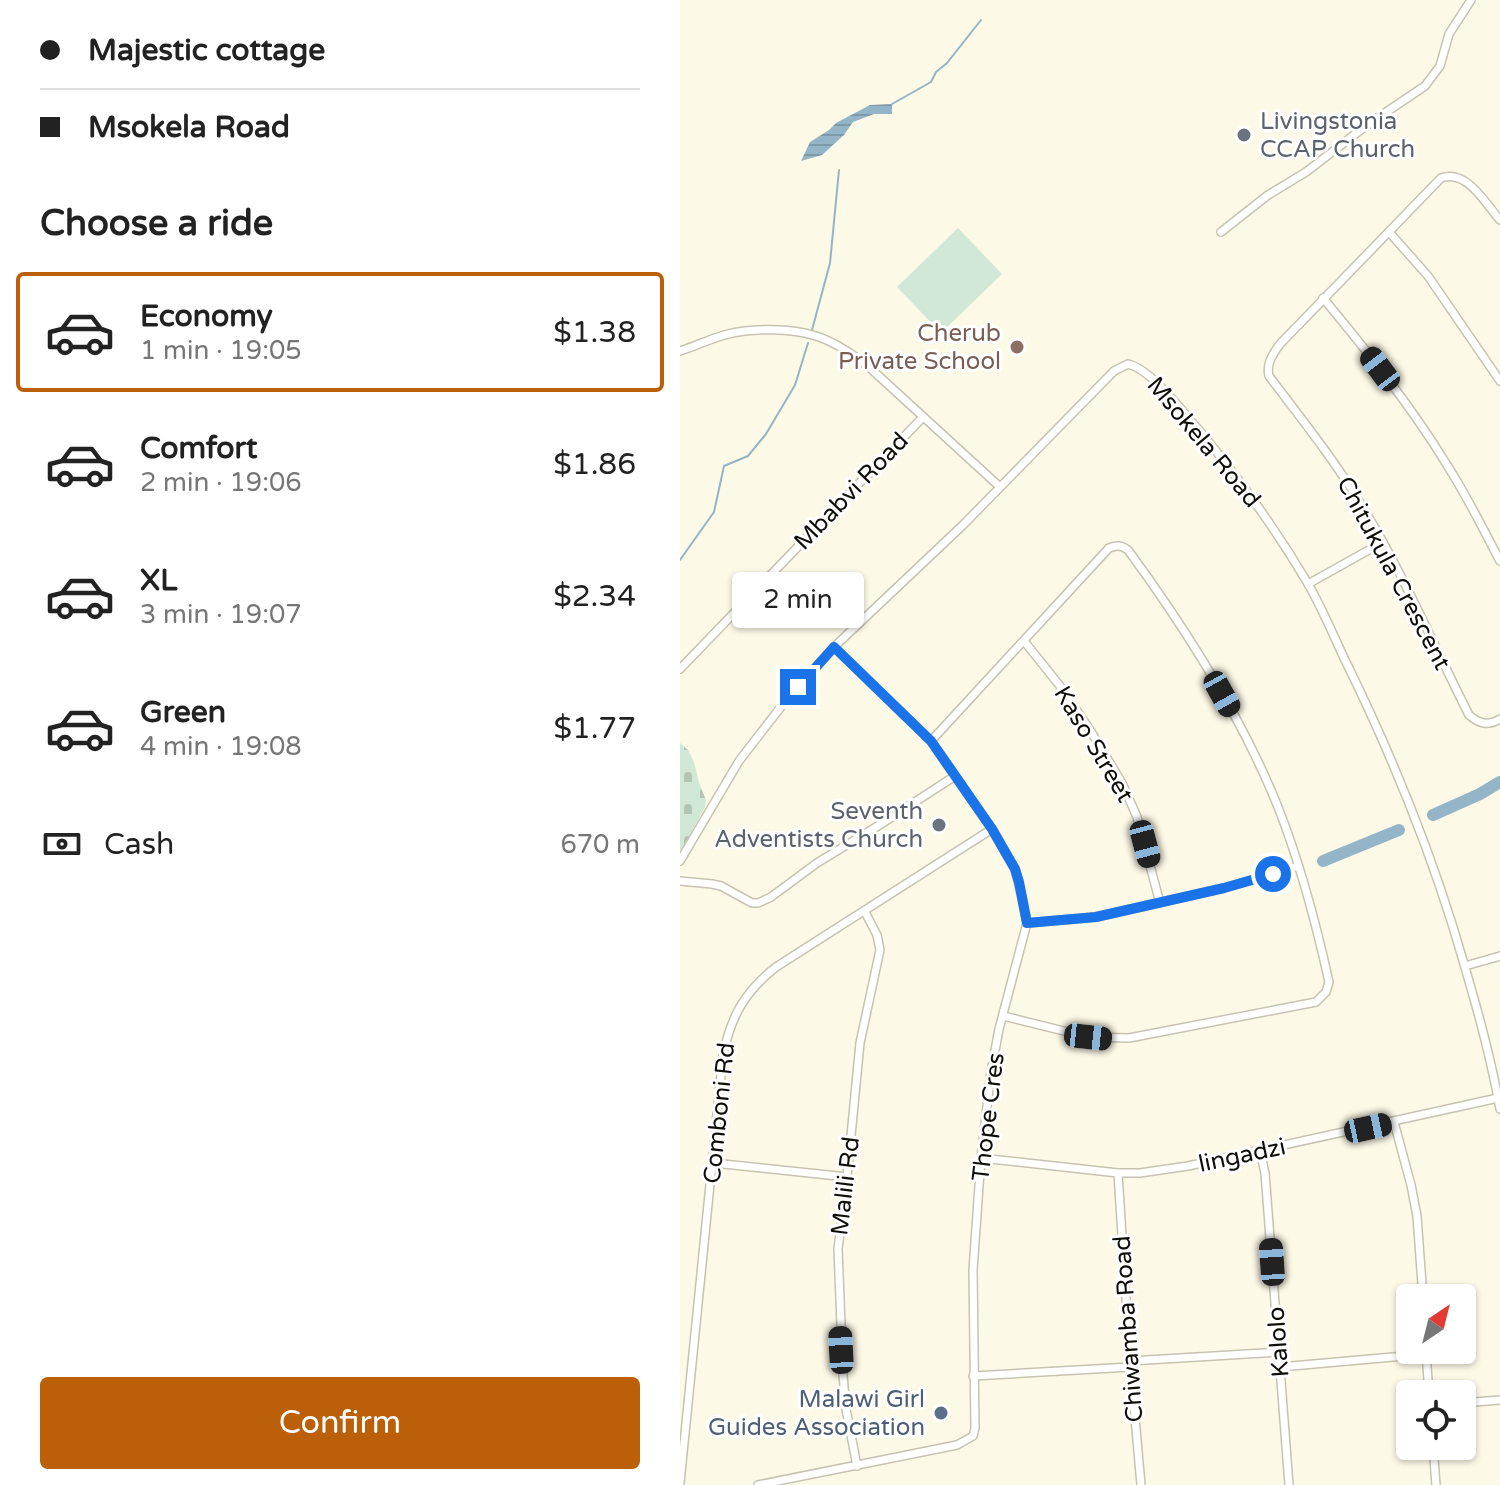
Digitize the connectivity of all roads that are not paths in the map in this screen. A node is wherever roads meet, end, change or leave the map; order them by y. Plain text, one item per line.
1 (1471, 0) edge
2 (1500, 220) edge
3 (1221, 232) dead end
4 (1389, 232) junction
5 (1323, 298) junction
6 (680, 351) edge
7 (1500, 381) edge
8 (923, 417) junction
9 (1000, 487) junction
10 (1383, 542) junction
11 (1500, 561) edge
12 (1308, 584) junction
13 (1024, 641) junction
14 (834, 647) junction
15 (680, 669) edge
16 (1500, 719) edge
17 (931, 741) junction
18 (955, 776) junction
19 (992, 829) junction
20 (680, 861) edge
21 (1298, 866) junction
22 (680, 881) edge
23 (1160, 903) junction
24 (865, 912) junction
25 (1027, 923) junction
26 (1500, 956) edge
27 (1465, 966) junction
28 (1003, 1016) junction
29 (1498, 1098) edge
30 (1500, 1109) edge
31 (1394, 1122) junction
32 (1260, 1151) junction
33 (981, 1158) junction
34 (714, 1163) junction
35 (1118, 1173) junction
36 (847, 1177) junction
37 (1422, 1284) edge
38 (1279, 1352) junction
39 (1396, 1355) edge
40 (1130, 1364) junction
41 (1280, 1367) junction
42 (973, 1376) junction
43 (1500, 1400) edge
44 (1476, 1402) edge
45 (1434, 1460) edge
46 (857, 1466) junction
47 (680, 1483) edge
48 (777, 1484) edge
49 (758, 1485) edge
50 (1141, 1485) edge
51 (1289, 1485) edge
52 (1436, 1485) edge

1 - 3 street
2 - 4 street, Chitukula Crescent
4 - 5 street, Chitukula Crescent
4 - 7 street
5 - 10 street, Chitukula Crescent
5 - 11 street
6 - 8 street
8 - 9 street
8 - 15 street, Mbabvi Road
9 - 12 street, Msokela Road
9 - 14 street, Msokela Road
10 - 12 street
10 - 16 street, Chitukula Crescent
12 - 27 street, Msokela Road
13 - 17 street
13 - 21 street
13 - 23 street, Kaso Street
14 - 17 street, Thope Cres
14 - 20 street, Msokela Road
17 - 18 street, Thope Cres
18 - 19 street, Thope Cres
18 - 22 street
19 - 24 street, Comboni Rd
19 - 25 street, Thope Cres
21 - 23 street
21 - 28 street
23 - 25 street
24 - 34 street, Comboni Rd
24 - 36 street, Malili Rd
25 - 28 street, Thope Cres
26 - 27 street
27 - 29 street, Msokela Road
28 - 33 street, Thope Cres
29 - 30 street, Msokela Road
29 - 31 street, lingadzi
31 - 32 street, lingadzi
31 - 37 street
32 - 35 street, lingadzi
32 - 38 street, Kalolo
33 - 35 street, lingadzi
33 - 42 street, Thope Cres
34 - 36 street
34 - 47 street, Comboni Rd
35 - 40 street, Chiwamba Road
36 - 46 street, Malili Rd
38 - 40 street
38 - 41 street, Kalolo
39 - 41 street
40 - 42 street
40 - 50 street, Chiwamba Road
41 - 51 street, Kalolo
42 - 46 street, Thope Cres
43 - 44 street
45 - 52 street
46 - 48 street, Thope Cres
48 - 49 street, Thope Cres

